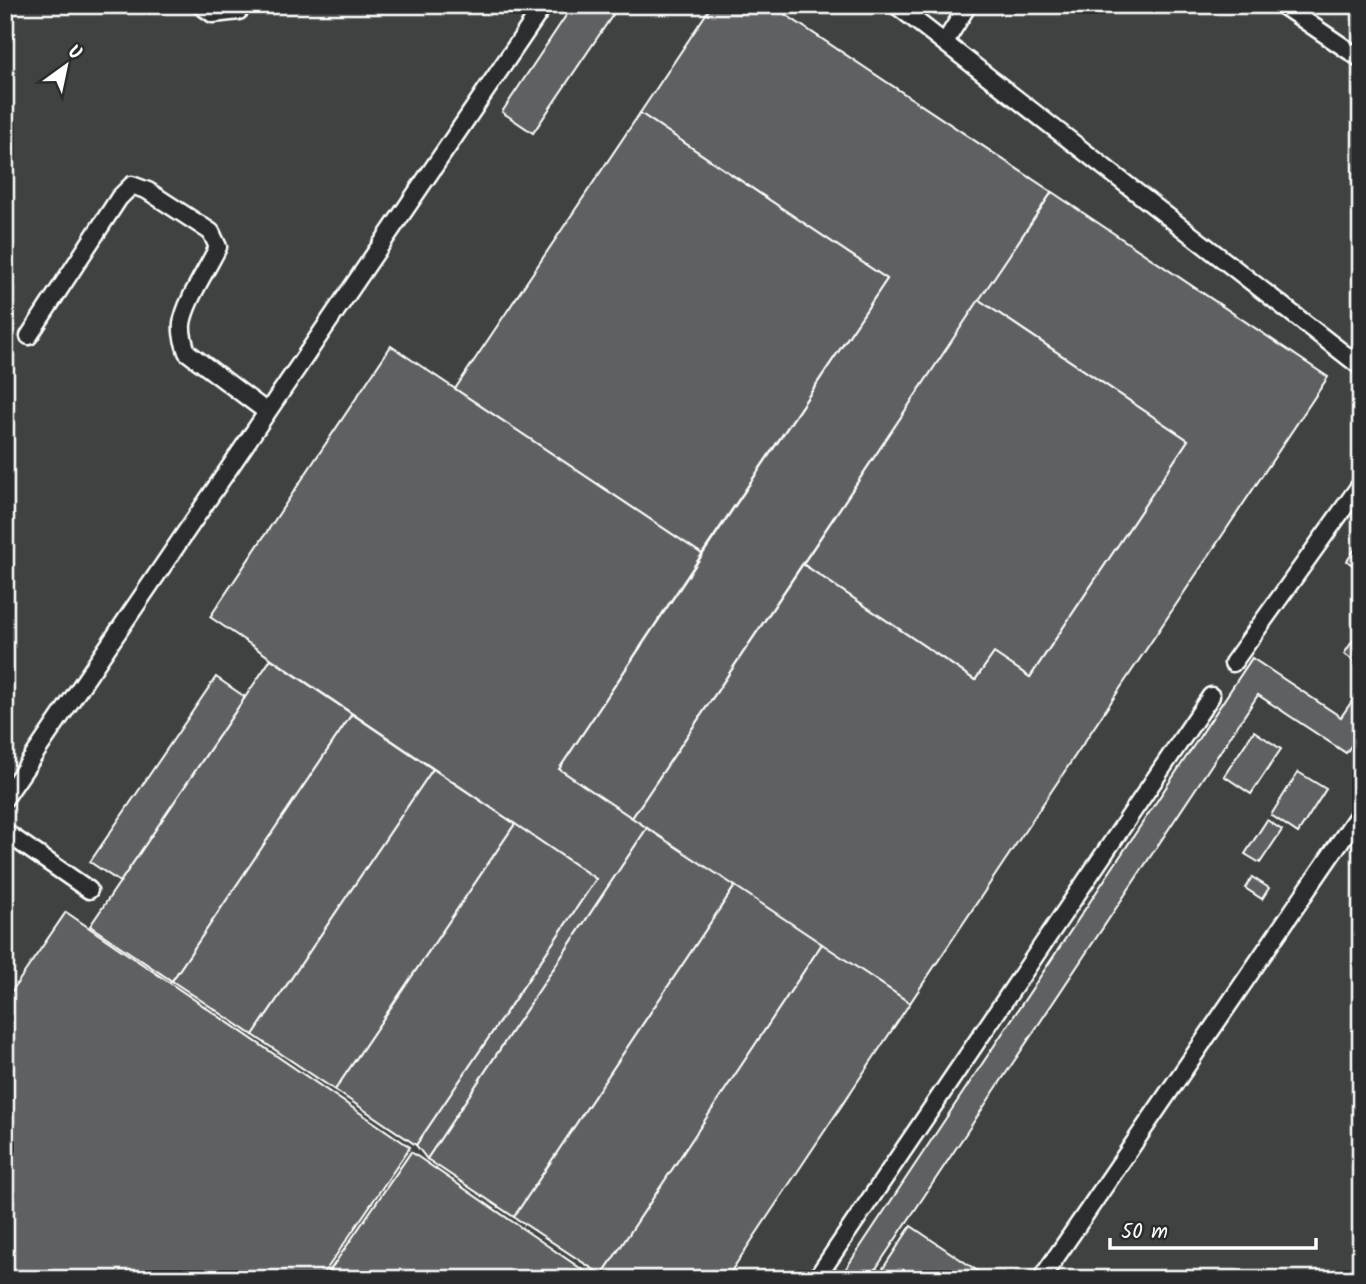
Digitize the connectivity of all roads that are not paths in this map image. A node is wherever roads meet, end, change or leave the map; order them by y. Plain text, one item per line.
1 (200, 5) edge
2 (244, 5) edge
3 (544, 5) edge
4 (896, 5) edge
5 (968, 5) edge
6 (1282, 5) edge
7 (945, 42) junction
8 (1361, 59) edge
9 (29, 336) dead end
10 (1361, 367) edge
11 (267, 412) junction
12 (1361, 484) edge
13 (1233, 663) dead end
14 (1211, 696) dead end
15 (5, 799) edge
16 (1361, 811) edge
17 (5, 832) edge
18 (89, 890) dead end
19 (816, 1279) edge
20 (1041, 1279) edge

1 - 2 lane
3 - 11 lane
4 - 7 lane
5 - 7 lane
6 - 8 lane
7 - 10 lane
9 - 11 lane
11 - 15 lane
12 - 13 lane
14 - 19 lane
16 - 20 lane
17 - 18 lane

